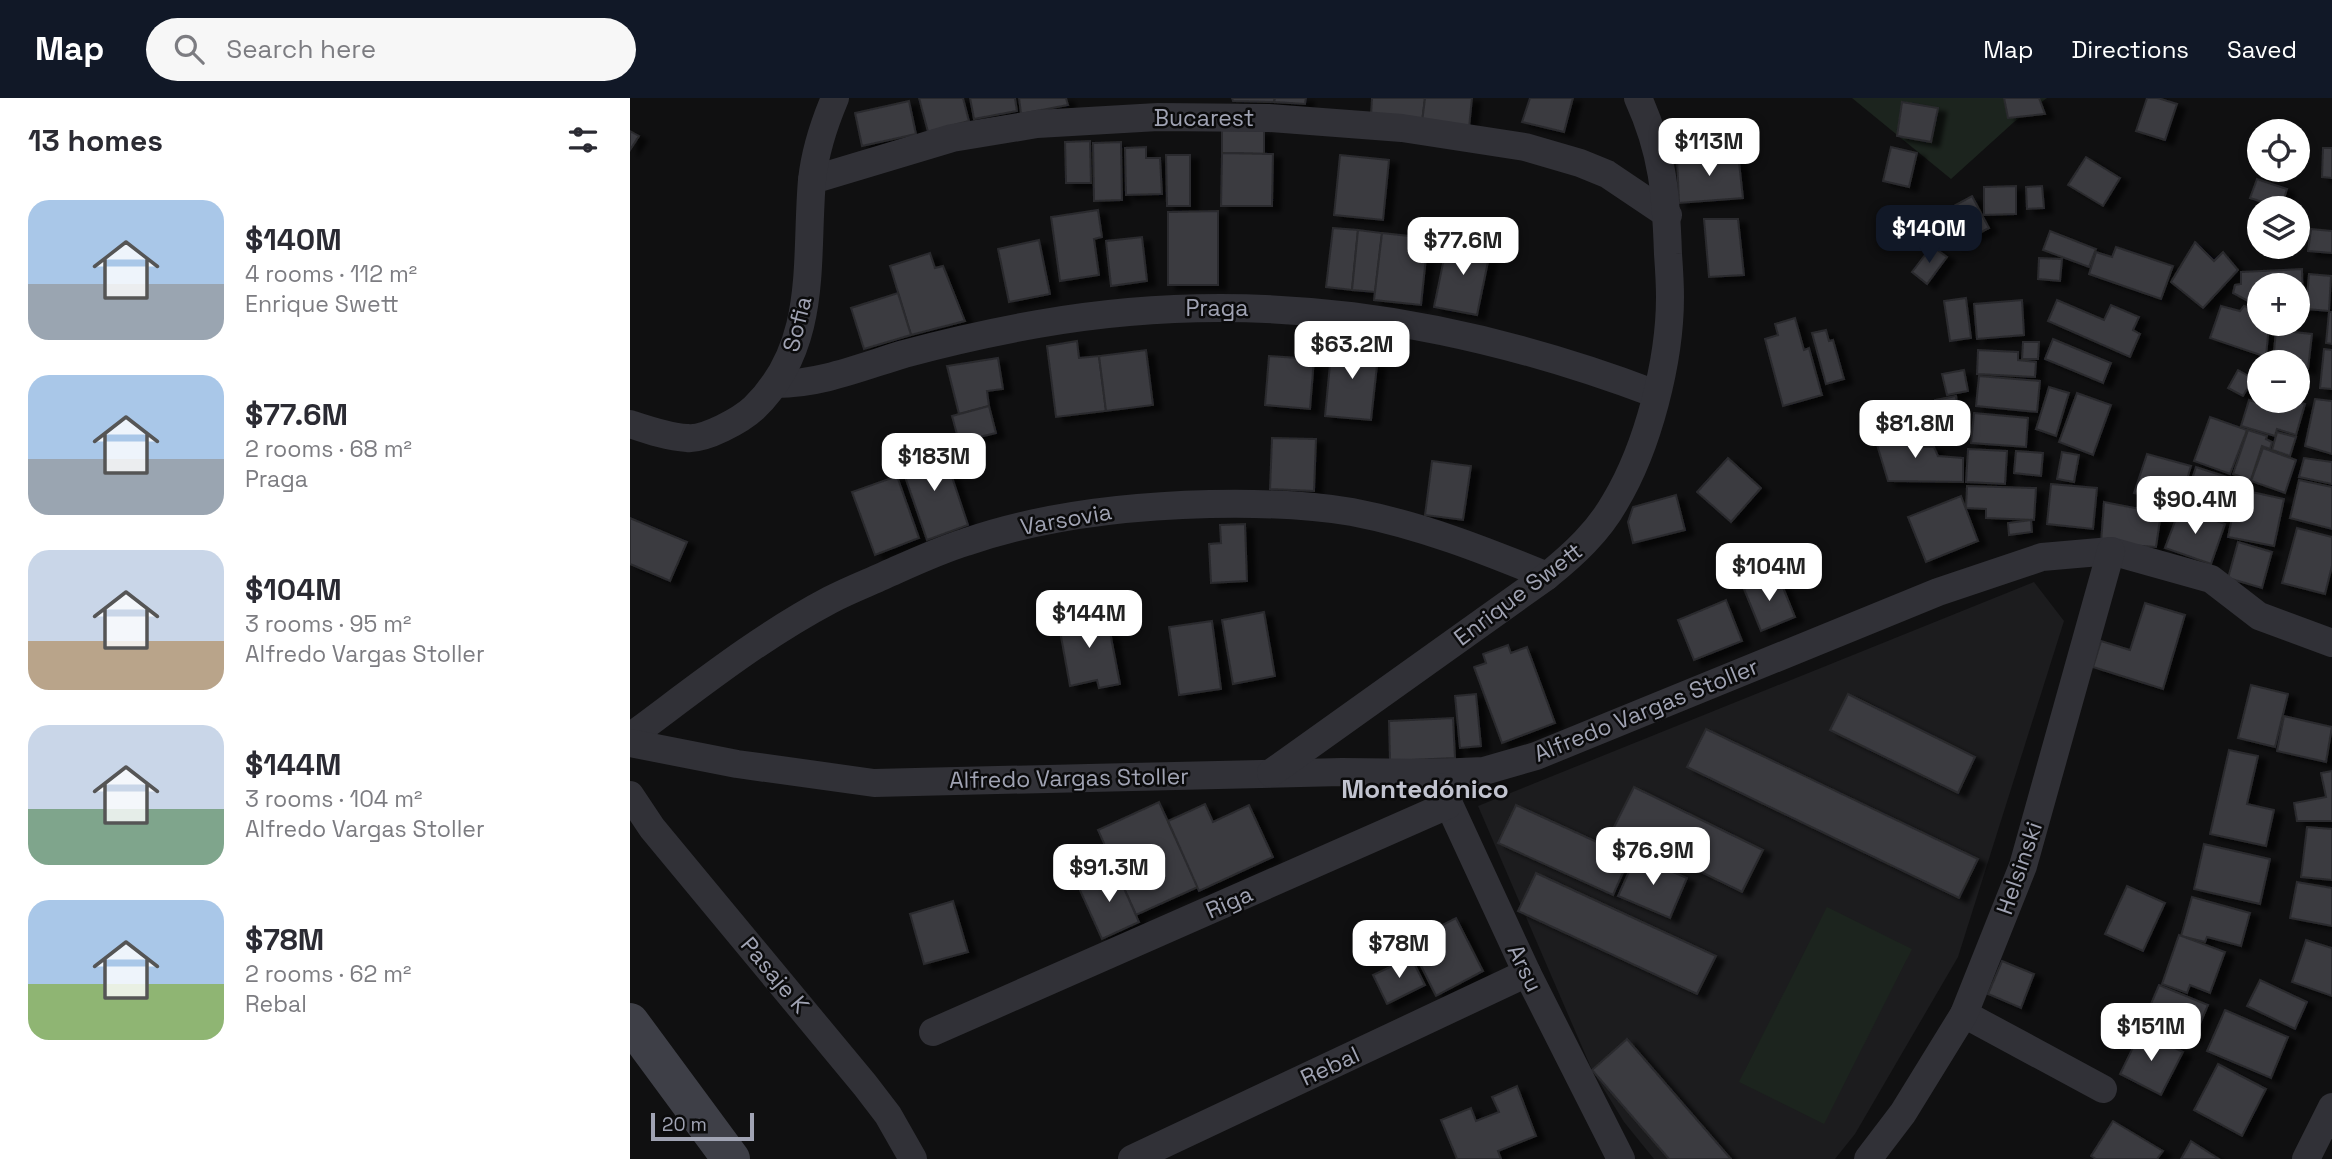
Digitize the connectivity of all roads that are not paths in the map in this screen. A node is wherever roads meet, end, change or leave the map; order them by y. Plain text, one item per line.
1 (835, 98) edge
2 (1638, 98) edge
3 (812, 180) junction
4 (1668, 215) junction
5 (776, 384) junction
6 (1657, 394) junction
7 (630, 424) edge
8 (2111, 551) junction
9 (1547, 576) junction
10 (2332, 643) edge
11 (630, 737) edge
12 (630, 743) edge
13 (1436, 773) junction
14 (1271, 774) junction
15 (630, 795) edge
16 (1448, 805) junction
17 (1527, 973) junction
18 (1964, 1014) junction
19 (630, 1022) edge
20 (933, 1032) dead end
21 (2103, 1088) dead end
22 (2332, 1107) edge
23 (1611, 1156) edge
24 (731, 1159) edge
25 (913, 1159) edge
26 (1132, 1159) edge
27 (1868, 1159) edge
28 (2306, 1159) edge

1 - 3 street, Sofia
2 - 4 street
3 - 4 street, Bucarest
3 - 5 street, Sofia
4 - 6 street, Enrique Swett
5 - 6 street, Praga
5 - 7 street, Sofia
6 - 9 street, Enrique Swett
8 - 10 street, Alfredo Vargas Stoller
8 - 13 street, Alfredo Vargas Stoller
8 - 18 street, Helsinski
9 - 11 street, Varsovia
9 - 14 street, Enrique Swett
12 - 14 street, Alfredo Vargas Stoller
13 - 14 street, Alfredo Vargas Stoller
13 - 16 street, Arsu
15 - 25 street, Pasaje K
16 - 17 street, Arsu
16 - 20 street, Riga
17 - 23 street, Arsu
17 - 26 street, Rebal
18 - 21 street
18 - 27 street, Helsinski
19 - 24 main road
22 - 28 street

